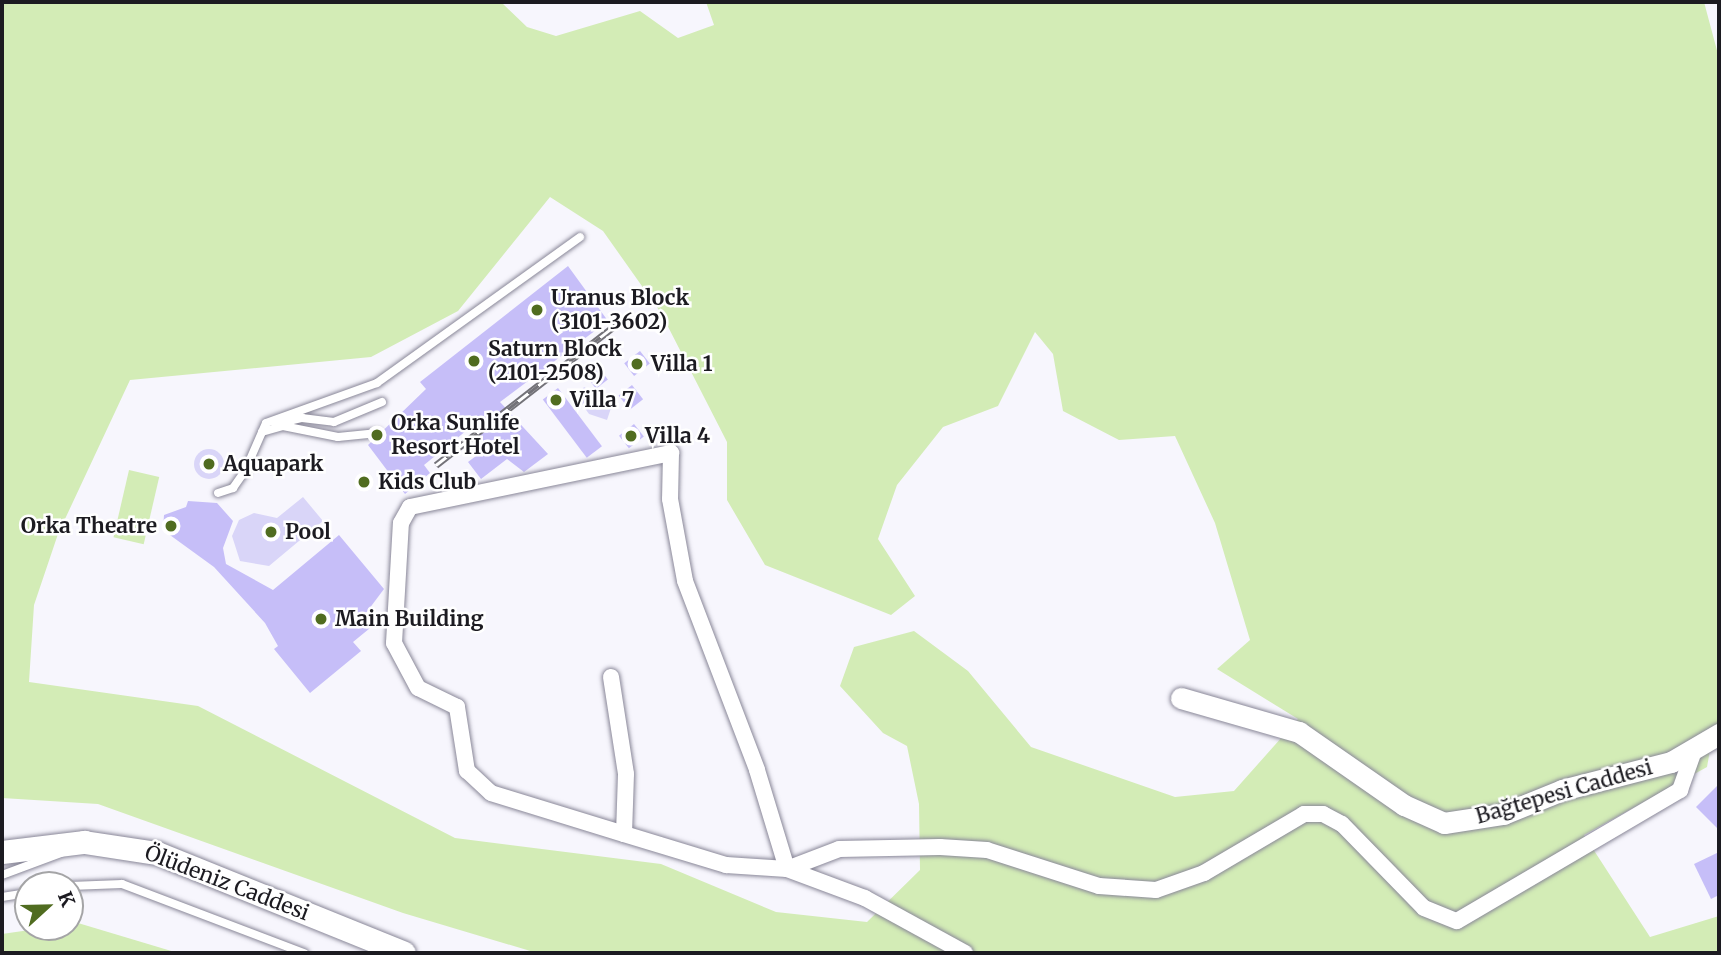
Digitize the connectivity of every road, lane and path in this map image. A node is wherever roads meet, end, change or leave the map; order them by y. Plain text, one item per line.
1 (580, 237) dead end
2 (382, 402) dead end
3 (262, 432) junction
4 (378, 433) dead end
5 (218, 493) dead end
6 (611, 677) dead end
7 (1181, 698) dead end
8 (1719, 734) edge
9 (1695, 748) junction
10 (624, 834) junction
11 (84, 842) junction
12 (2, 852) edge
13 (787, 870) junction
14 (2, 875) edge
15 (84, 886) edge
16 (304, 953) edge
17 (404, 953) edge
18 (965, 953) edge

1 - 3 lane
2 - 3 lane
3 - 4 lane
3 - 5 lane
6 - 10 street
7 - 9 street, Bağtepesi Caddesi
8 - 9 street, Bağtepesi Caddesi
9 - 13 street
10 - 13 street
10 - 13 street
11 - 12 main road, Ölüdeniz Caddesi
11 - 14 lane
11 - 17 main road, Ölüdeniz Caddesi
13 - 18 street
15 - 16 lane

